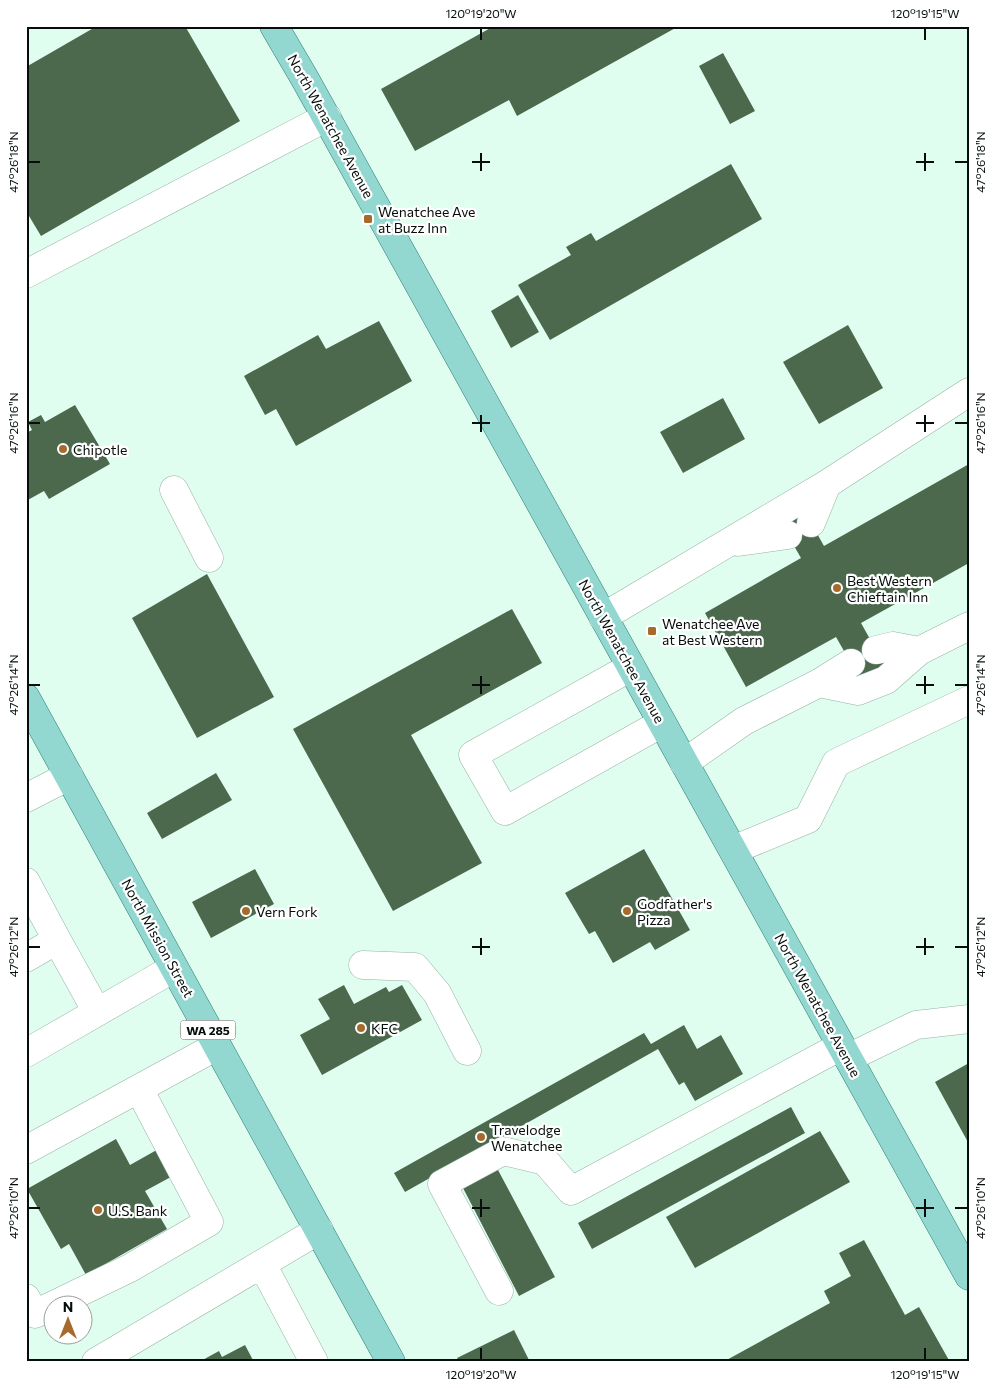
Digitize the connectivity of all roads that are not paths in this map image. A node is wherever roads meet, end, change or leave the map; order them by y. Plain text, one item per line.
1 (274, 26) edge
2 (327, 117) junction
3 (26, 274) edge
4 (969, 392) edge
5 (827, 484) junction
6 (174, 490) dead end
7 (727, 543) junction
8 (209, 558) dead end
9 (603, 617) junction
10 (969, 626) edge
11 (876, 650) dead end
12 (920, 651) junction
13 (851, 664) dead end
14 (631, 667) junction
15 (819, 683) junction
16 (26, 698) edge
17 (969, 700) edge
18 (662, 723) junction
19 (684, 763) junction
20 (69, 776) junction
21 (26, 798) edge
22 (733, 850) junction
23 (26, 882) edge
24 (58, 940) junction
25 (26, 958) edge
26 (363, 965) dead end
27 (174, 968) junction
28 (97, 1012) junction
29 (969, 1019) edge
30 (218, 1046) junction
31 (467, 1051) dead end
32 (844, 1052) junction
33 (26, 1053) edge
34 (139, 1088) junction
35 (26, 1150) edge
36 (319, 1230) junction
37 (262, 1264) junction
38 (969, 1276) edge
39 (498, 1290) dead end
40 (26, 1298) edge
41 (96, 1362) edge
42 (314, 1362) edge
43 (391, 1362) edge

1 - 2 main road, North Wenatchee Avenue
2 - 3 lane
2 - 9 main road, North Wenatchee Avenue
4 - 5 lane
5 - 7 lane
5 - 7 lane
6 - 8 lane
7 - 9 lane
9 - 14 main road, North Wenatchee Avenue
10 - 12 lane
11 - 12 lane
12 - 15 lane
13 - 15 lane
14 - 18 main road, North Wenatchee Avenue
14 - 18 lane
15 - 19 lane
16 - 20 main road, North Mission Street / WA 285
17 - 22 lane
18 - 19 main road, North Wenatchee Avenue
19 - 22 main road, North Wenatchee Avenue
20 - 21 lane
20 - 27 main road, North Mission Street / WA 285
22 - 32 main road, North Wenatchee Avenue
23 - 24 lane
24 - 25 lane
24 - 28 lane
26 - 31 lane
27 - 28 lane
27 - 30 main road, North Mission Street / WA 285
28 - 33 lane
29 - 32 lane
30 - 34 lane
30 - 36 main road, North Mission Street / WA 285
32 - 38 main road, North Wenatchee Avenue
32 - 39 lane
34 - 35 lane
34 - 40 lane
36 - 37 lane
36 - 43 main road, North Mission Street / WA 285
37 - 41 lane
37 - 42 lane

